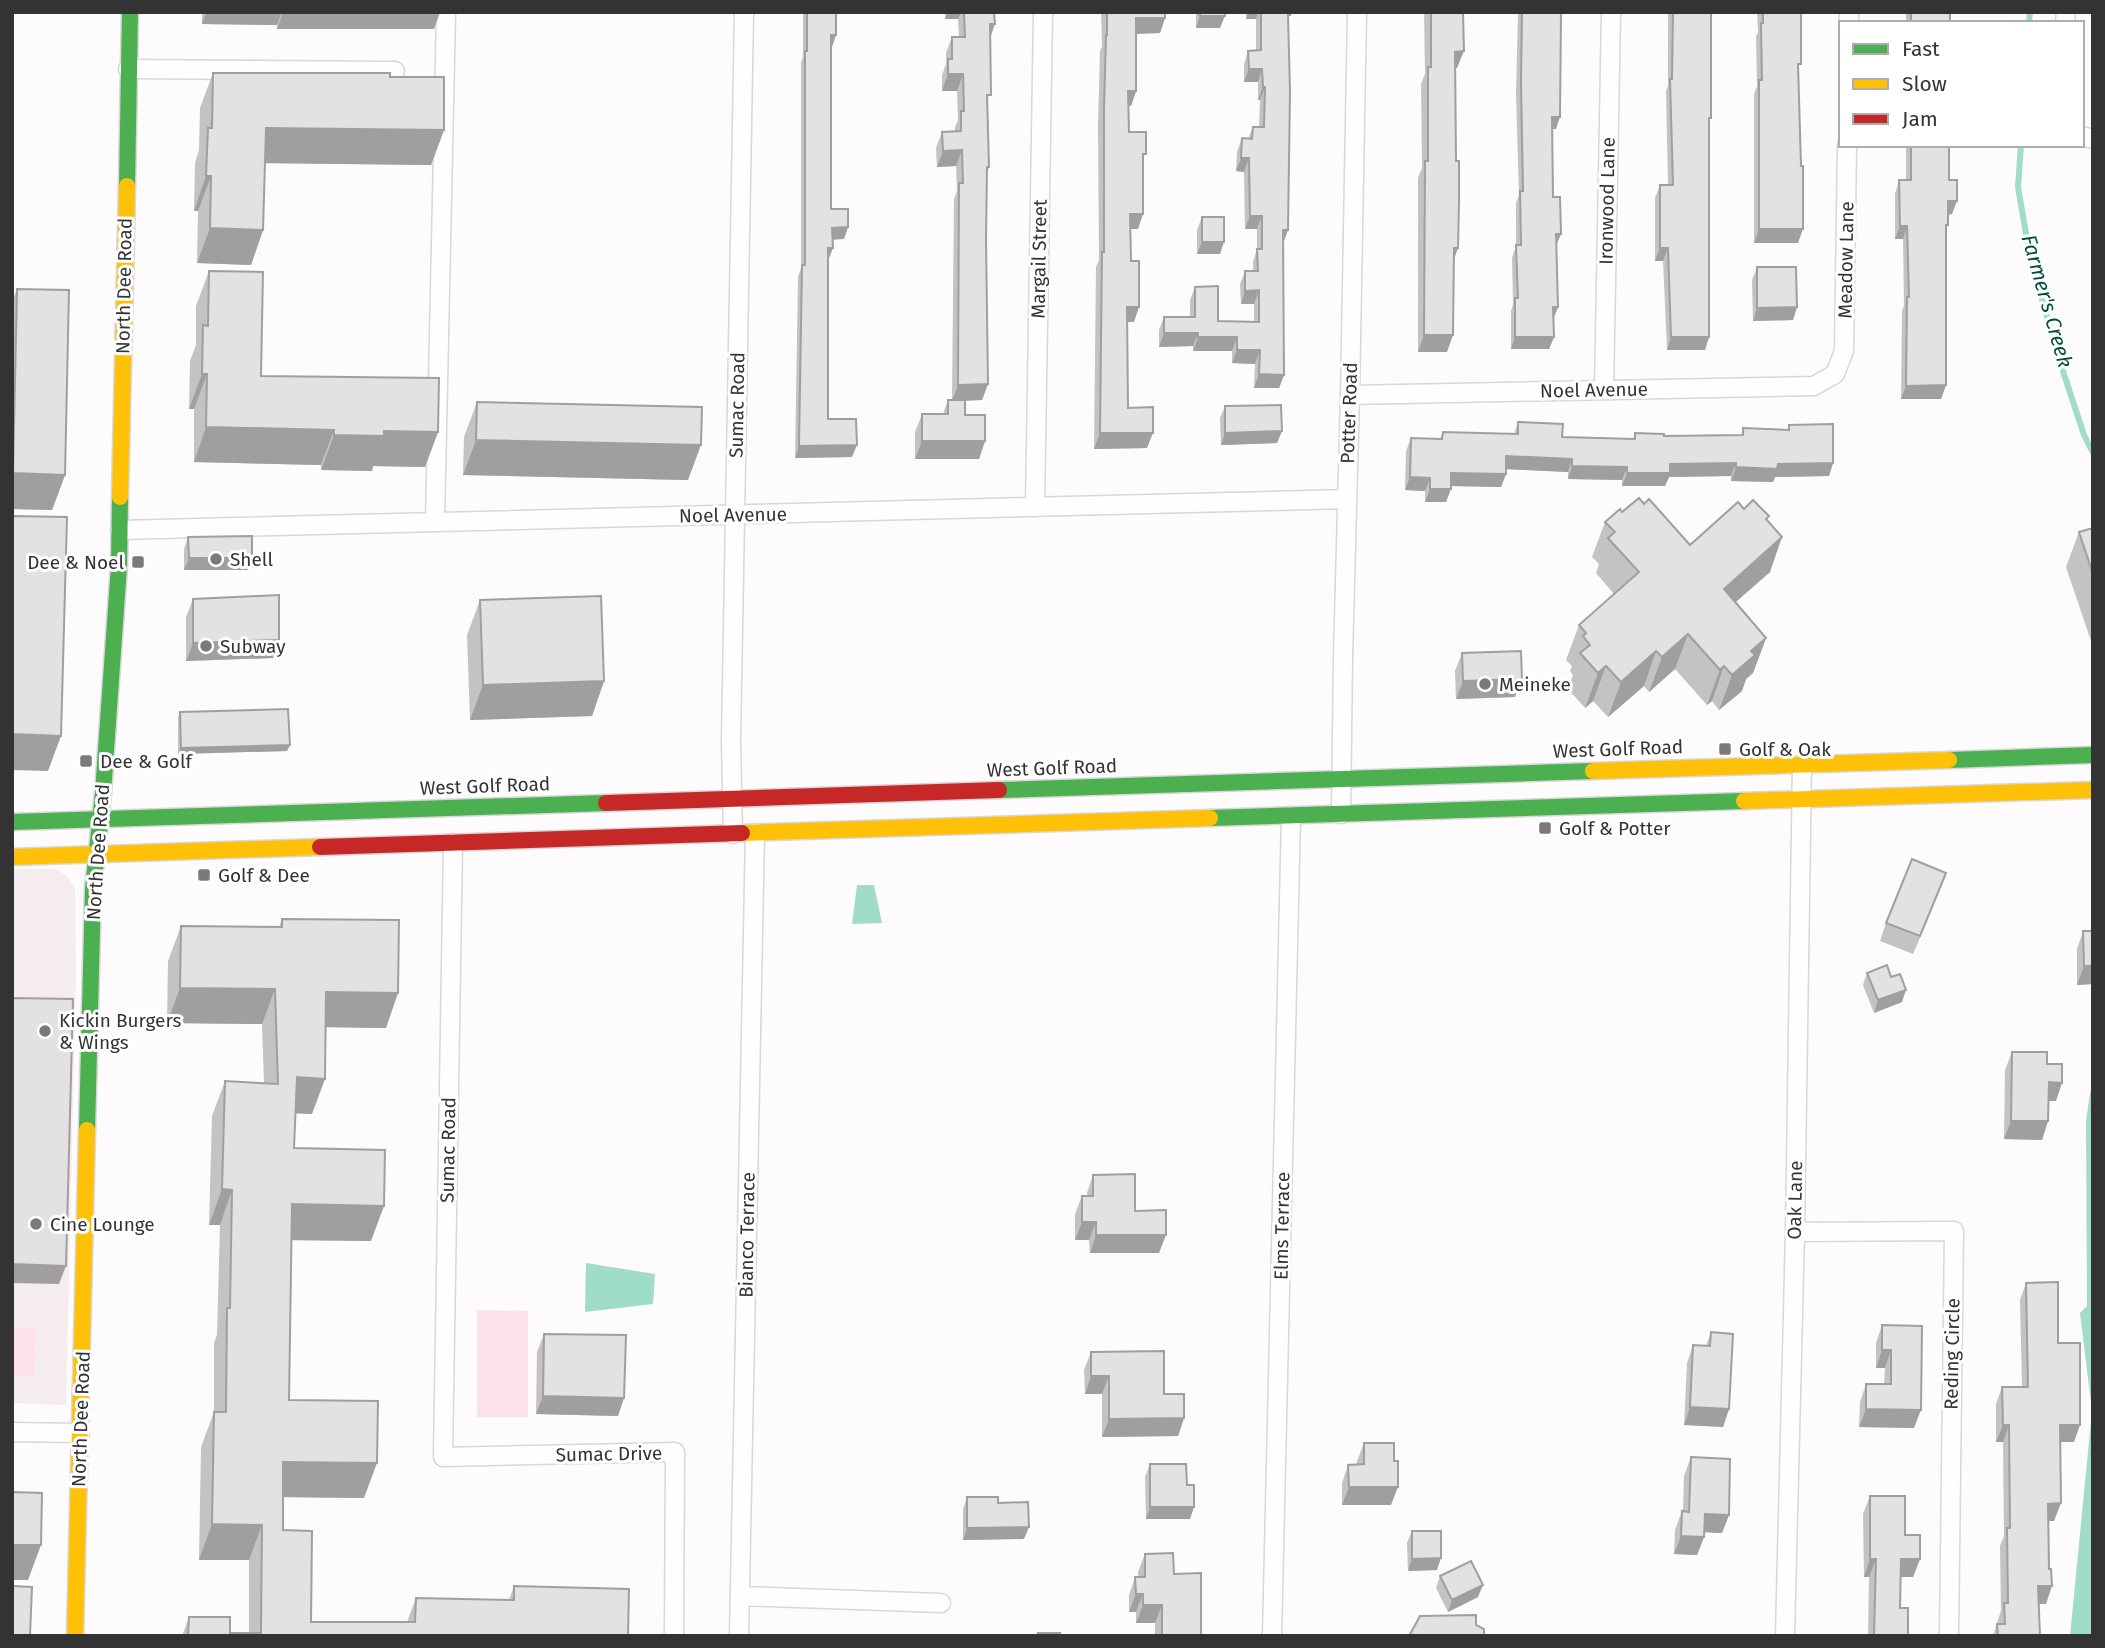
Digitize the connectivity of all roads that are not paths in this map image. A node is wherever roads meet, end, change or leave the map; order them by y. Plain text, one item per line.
1 (130, 12) edge
2 (446, 12) edge
3 (744, 12) edge
4 (1043, 12) edge
5 (1357, 12) edge
6 (1611, 12) edge
7 (128, 69) junction
8 (395, 71) dead end
9 (1847, 147) edge
10 (1835, 374) joint
11 (1604, 390) junction
12 (1350, 395) junction
13 (1347, 499) junction
14 (1035, 507) junction
15 (735, 515) junction
16 (435, 522) junction
17 (120, 530) junction
18 (2093, 755) edge
19 (1802, 764) junction
20 (1342, 779) junction
21 (2093, 790) edge
22 (733, 798) junction
23 (1801, 800) junction
24 (1341, 814) junction
25 (1291, 816) junction
26 (100, 819) junction
27 (12, 822) edge
28 (755, 833) junction
29 (733, 834) junction
30 (453, 843) junction
31 (97, 855) junction
32 (12, 857) edge
33 (1795, 1232) junction
34 (12, 1432) edge
35 (80, 1433) junction
36 (443, 1457) joint
37 (740, 1596) junction
38 (941, 1603) dead end
39 (75, 1636) edge
40 (674, 1636) edge
41 (739, 1636) edge
42 (1272, 1636) edge
43 (1785, 1636) edge
44 (1949, 1636) edge

1 - 7 main road, North Dee Road
2 - 16 street
3 - 15 street, Sumac Road
4 - 14 street, Margail Street
5 - 12 street, Potter Road
6 - 11 street, Ironwood Lane
7 - 8 street
7 - 17 main road, North Dee Road
9 - 10 street, Meadow Lane
10 - 11 street, Noel Avenue
11 - 12 street, Noel Avenue
12 - 13 street, Potter Road
13 - 14 street, Noel Avenue
13 - 20 street, Potter Road
14 - 15 street, Noel Avenue
15 - 16 street, Noel Avenue
15 - 22 street, Sumac Road
16 - 17 street, Noel Avenue
17 - 26 main road, North Dee Road
18 - 19 main road, West Golf Road
19 - 20 main road, West Golf Road
19 - 23 street, Oak Lane
20 - 22 main road, West Golf Road
20 - 24 street, Potter Road
21 - 23 main road
22 - 26 main road, West Golf Road
22 - 29 street, Sumac Road
23 - 24 main road
23 - 33 street, Oak Lane
24 - 25 main road
25 - 28 main road
25 - 42 street, Elms Terrace
26 - 27 main road, West Golf Road
26 - 31 main road, North Dee Road
28 - 29 main road
28 - 37 street, Bianco Terrace
29 - 30 main road
30 - 31 main road
30 - 36 street, Sumac Road
31 - 32 main road
31 - 35 main road, North Dee Road
33 - 43 street, Oak Lane
33 - 44 street, Reding Circle
34 - 35 street
35 - 39 main road, North Dee Road
36 - 40 street, Sumac Drive
37 - 38 street
37 - 41 street, Bianco Terrace

